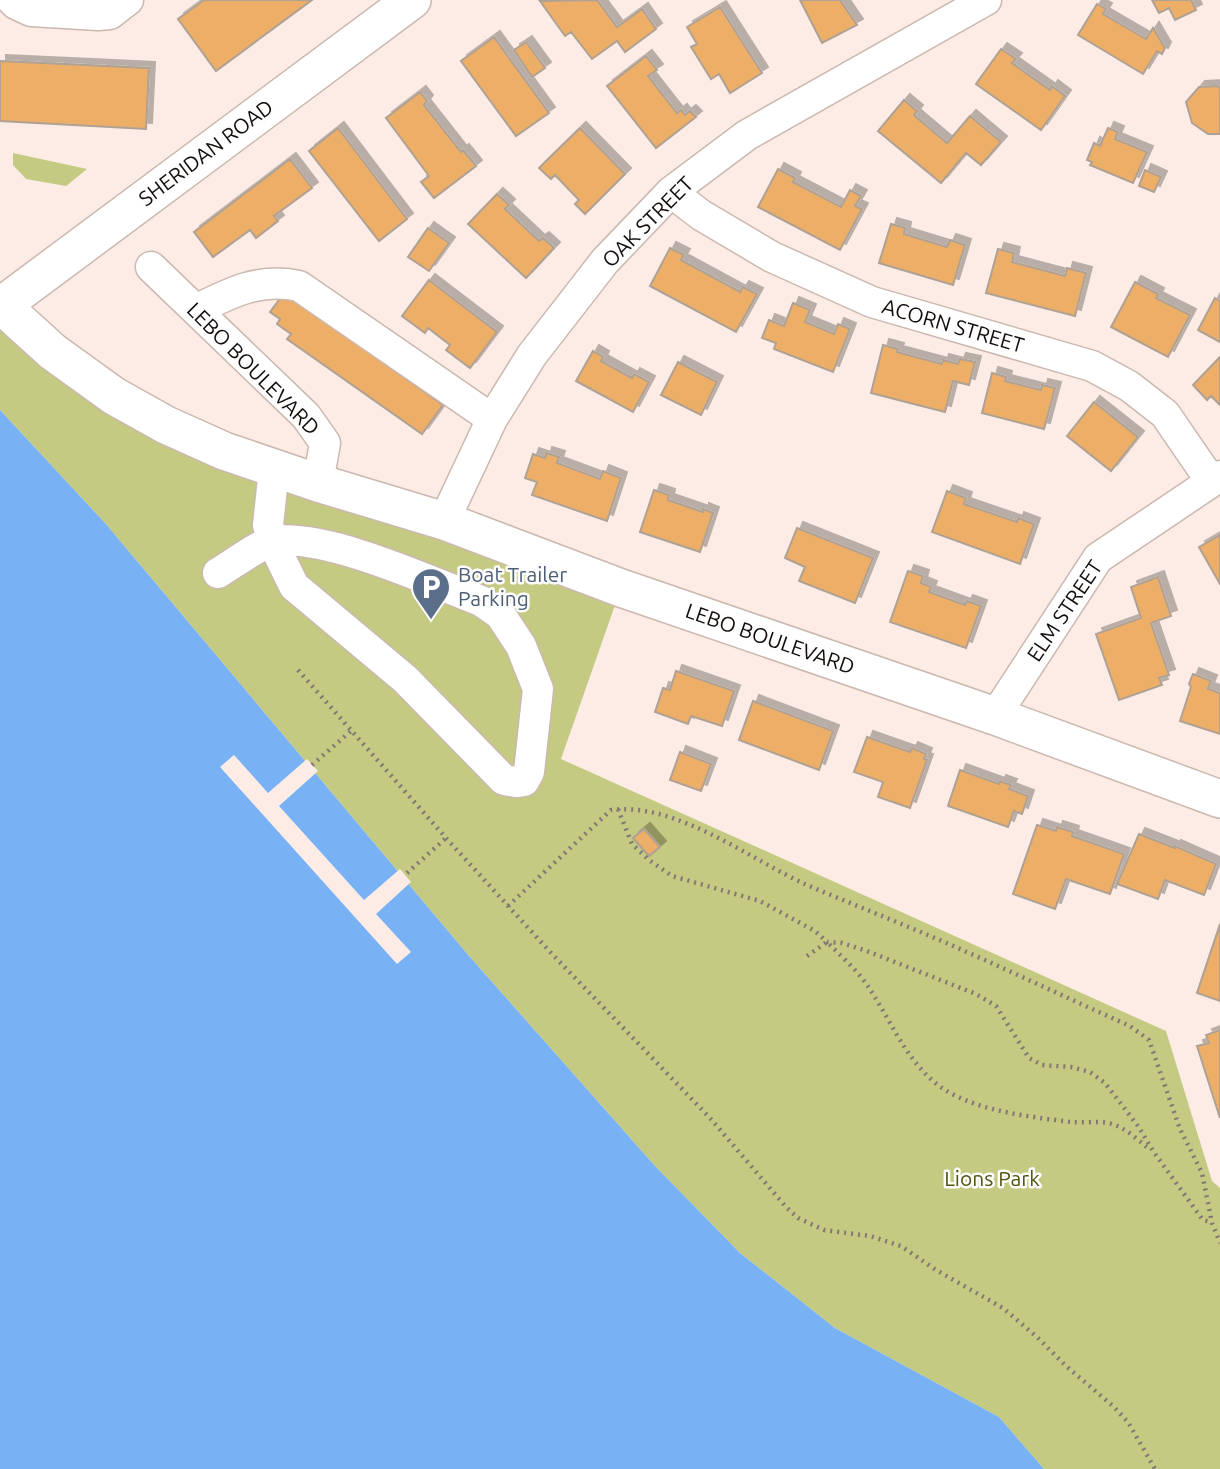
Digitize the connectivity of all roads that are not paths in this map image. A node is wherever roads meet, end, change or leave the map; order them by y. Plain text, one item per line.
1 (12, 0) edge
2 (128, 0) edge
3 (412, 0) edge
4 (986, 0) edge
5 (671, 192) junction
6 (151, 267) dead end
7 (1, 305) edge
8 (196, 310) junction
9 (492, 419) junction
10 (274, 468) junction
11 (1216, 479) edge
12 (318, 483) junction
13 (444, 521) junction
14 (272, 541) junction
15 (218, 573) dead end
16 (995, 716) junction
17 (1220, 799) edge

1 - 2 street
3 - 7 main road, SHERIDAN ROAD
4 - 5 street, OAK STREET
5 - 9 street, OAK STREET
5 - 11 street, ACORN STREET
6 - 8 street, LEBO BOULEVARD
7 - 10 main road, LEBO BOULEVARD
8 - 9 street
8 - 12 street, LEBO BOULEVARD
9 - 13 street, OAK STREET
10 - 12 main road, LEBO BOULEVARD
10 - 14 street
11 - 16 street, ELM STREET
12 - 13 main road, LEBO BOULEVARD
13 - 16 main road, LEBO BOULEVARD
14 - 14 street
14 - 15 street
16 - 17 main road, LEBO BOULEVARD

